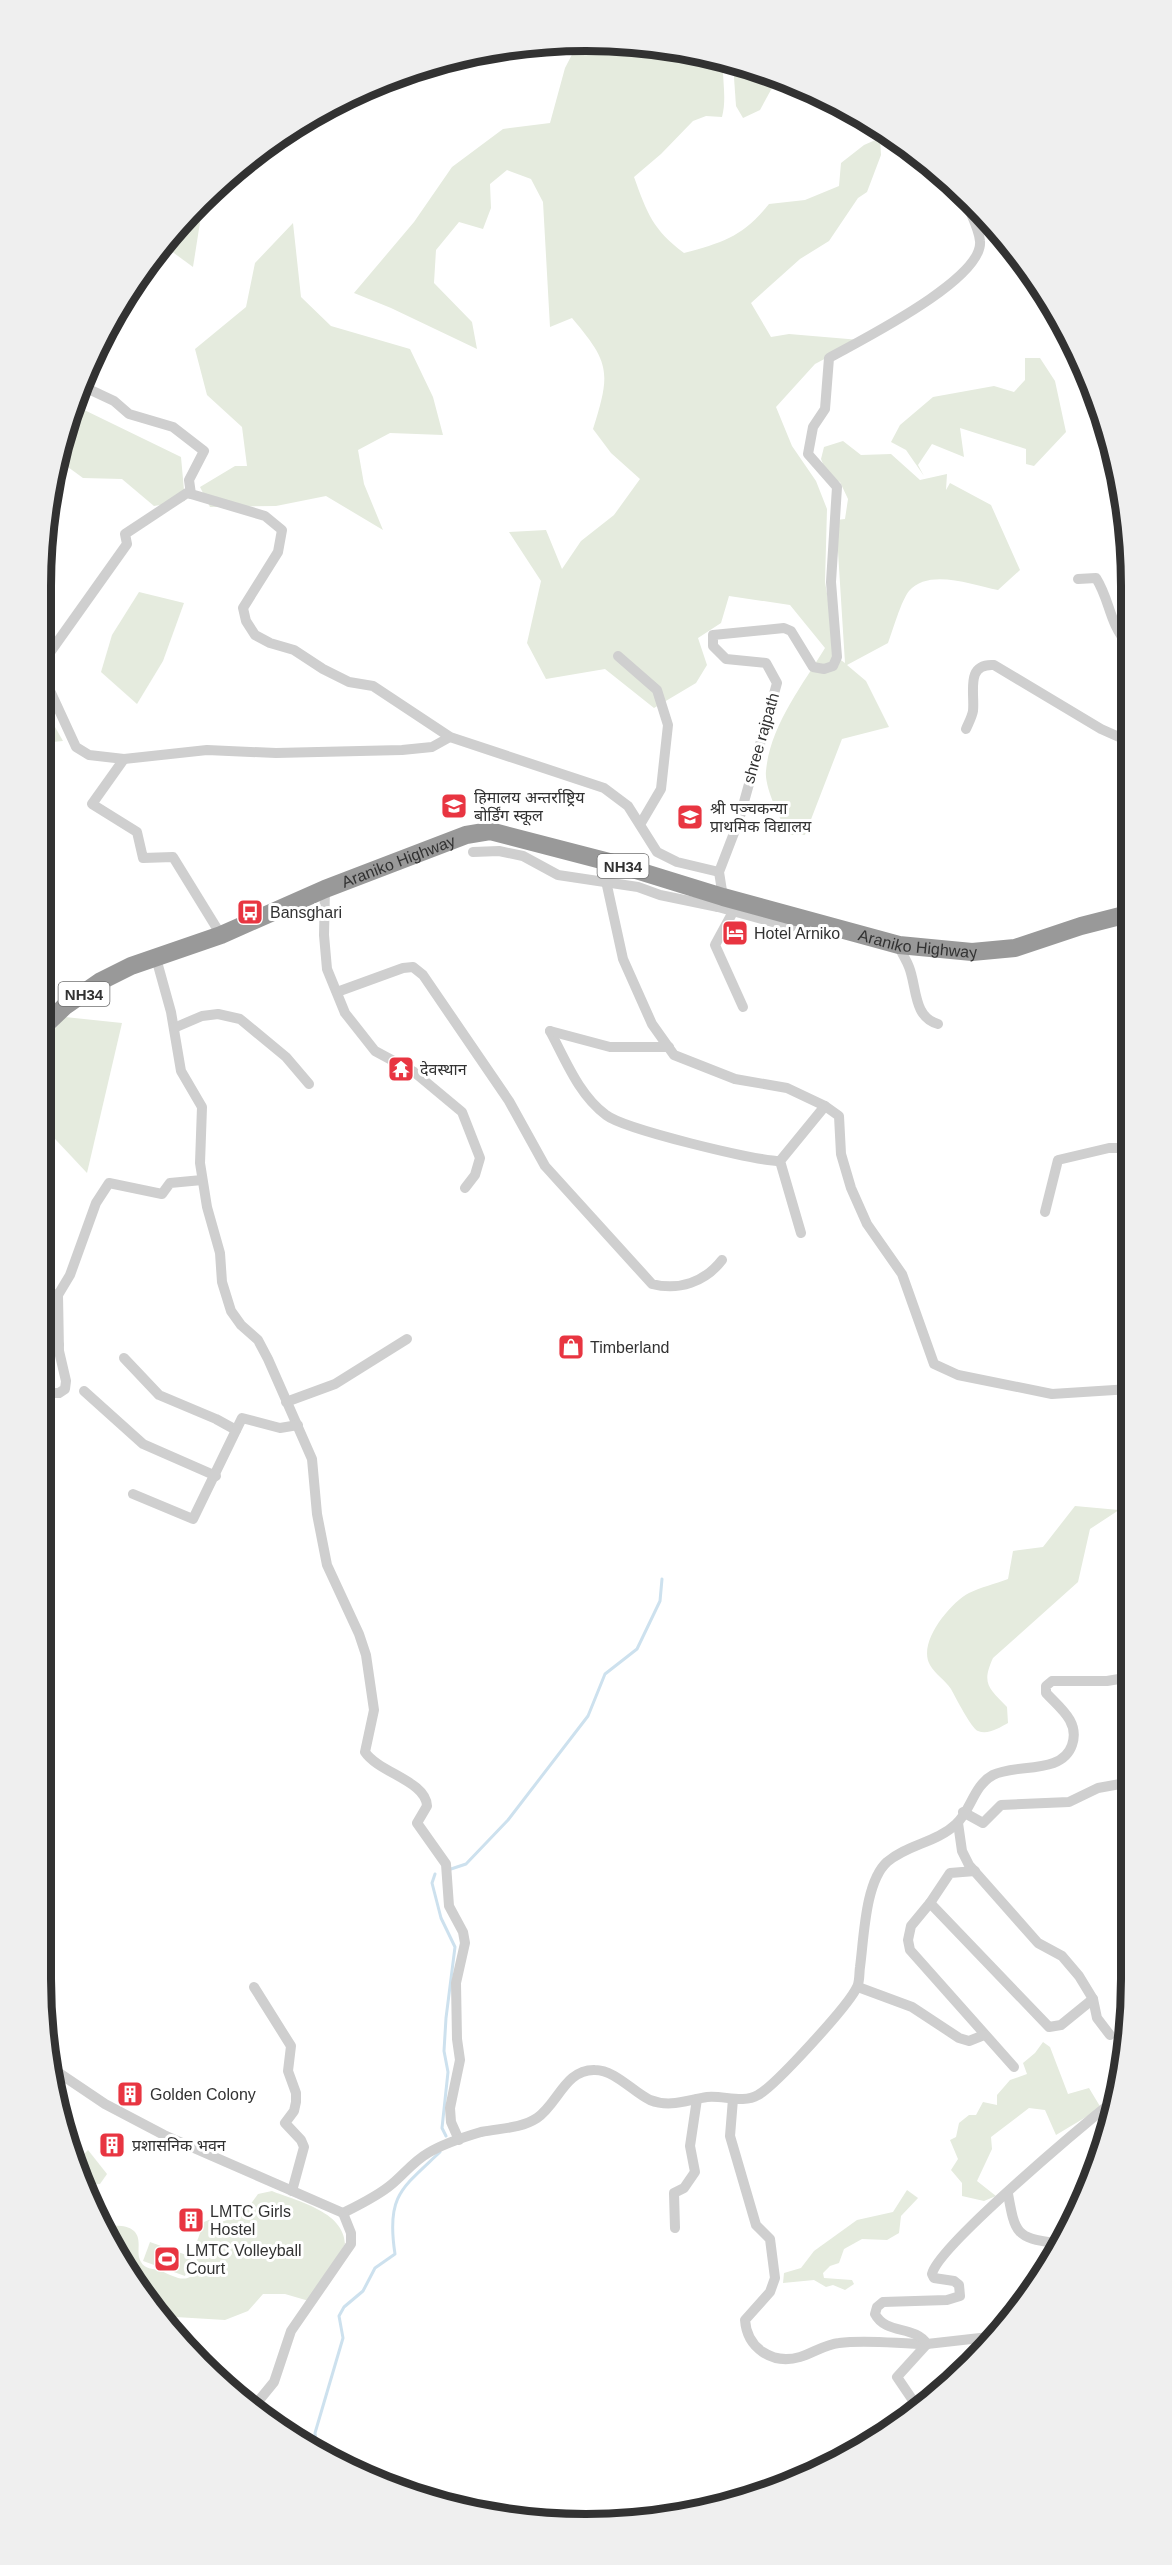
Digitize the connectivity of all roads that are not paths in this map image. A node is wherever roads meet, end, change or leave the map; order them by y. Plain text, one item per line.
1 (971, 215) edge
2 (89, 390) edge
3 (190, 494) junction
4 (1078, 579) dead end
5 (1121, 636) edge
6 (51, 650) edge
7 (618, 656) dead end
8 (51, 694) edge
9 (966, 729) dead end
10 (450, 737) junction
11 (1121, 738) edge
12 (124, 759) junction
13 (641, 823) junction
14 (473, 852) dead end
15 (614, 863) junction
16 (718, 872) junction
17 (606, 881) junction
18 (325, 889) junction
19 (725, 904) junction
20 (1121, 916) edge
21 (791, 927) dead end
22 (221, 935) junction
23 (899, 945) junction
24 (156, 958) junction
25 (337, 992) junction
26 (743, 1007) dead end
27 (51, 1019) edge
28 (938, 1024) dead end
29 (174, 1028) junction
30 (669, 1047) junction
31 (309, 1084) dead end
32 (825, 1106) junction
33 (1121, 1148) edge
34 (780, 1161) junction
35 (202, 1180) junction
36 (465, 1188) dead end
37 (1045, 1212) dead end
38 (801, 1233) dead end
39 (722, 1260) dead end
40 (51, 1294) edge
41 (58, 1295) junction
42 (407, 1339) dead end
43 (51, 1343) edge
44 (59, 1345) junction
45 (124, 1358) dead end
46 (1121, 1390) edge
47 (84, 1391) dead end
48 (51, 1393) edge
49 (286, 1402) junction
50 (298, 1425) junction
51 (236, 1430) junction
52 (216, 1476) junction
53 (133, 1494) dead end
54 (1121, 1679) edge
55 (1121, 1784) edge
56 (963, 1812) junction
57 (958, 1823) junction
58 (975, 1871) junction
59 (930, 1903) junction
60 (254, 1987) dead end
61 (858, 1987) junction
62 (1093, 1999) junction
63 (1110, 2035) dead end
64 (984, 2036) junction
65 (1014, 2067) dead end
66 (60, 2073) edge
67 (697, 2099) junction
68 (733, 2099) junction
69 (1105, 2107) edge
70 (457, 2141) junction
71 (292, 2191) junction
72 (1008, 2194) junction
73 (343, 2213) junction
74 (675, 2228) dead end
75 (1051, 2242) edge
76 (980, 2340) edge
77 (927, 2344) junction
78 (258, 2401) edge
79 (914, 2402) edge

1 - 16 street, shree rajpath
2 - 3 street
3 - 6 street
3 - 10 street
4 - 5 street
7 - 13 street
8 - 12 street
9 - 11 street
10 - 12 street
10 - 13 street
12 - 22 street
13 - 16 street
14 - 17 street
15 - 17 street
15 - 18 highway, Araniko Highway / NH34
15 - 19 highway, Araniko Highway / NH34
16 - 19 street
17 - 19 street
17 - 30 street
18 - 22 highway, Araniko Highway / NH34
18 - 25 street
19 - 21 street
19 - 23 highway, Araniko Highway / NH34
19 - 26 street
20 - 23 highway, Araniko Highway / NH34
22 - 24 highway, Araniko Highway / NH34
23 - 28 street
24 - 27 highway, Araniko Highway / NH34
24 - 29 street
25 - 36 street
25 - 39 street
29 - 31 street
29 - 35 street
30 - 32 street
30 - 34 street
32 - 34 street
32 - 46 street
33 - 37 street
34 - 38 street
35 - 41 street
35 - 49 street
40 - 41 street
41 - 44 street
42 - 49 street
43 - 44 street
44 - 48 street
45 - 51 street
47 - 52 street
49 - 50 street
50 - 51 street
50 - 70 street
51 - 52 street
52 - 53 street
54 - 56 street
55 - 56 street
56 - 57 street
57 - 58 street
57 - 61 street
58 - 59 street
58 - 62 street
59 - 62 street
59 - 64 street
60 - 71 street
61 - 64 street
61 - 68 street
62 - 63 street
64 - 65 street
66 - 71 street
67 - 68 street
67 - 70 street
67 - 74 street
68 - 77 street
69 - 72 street
70 - 73 street
71 - 73 street
72 - 75 street
72 - 77 street
73 - 78 street
76 - 77 street
77 - 79 street

